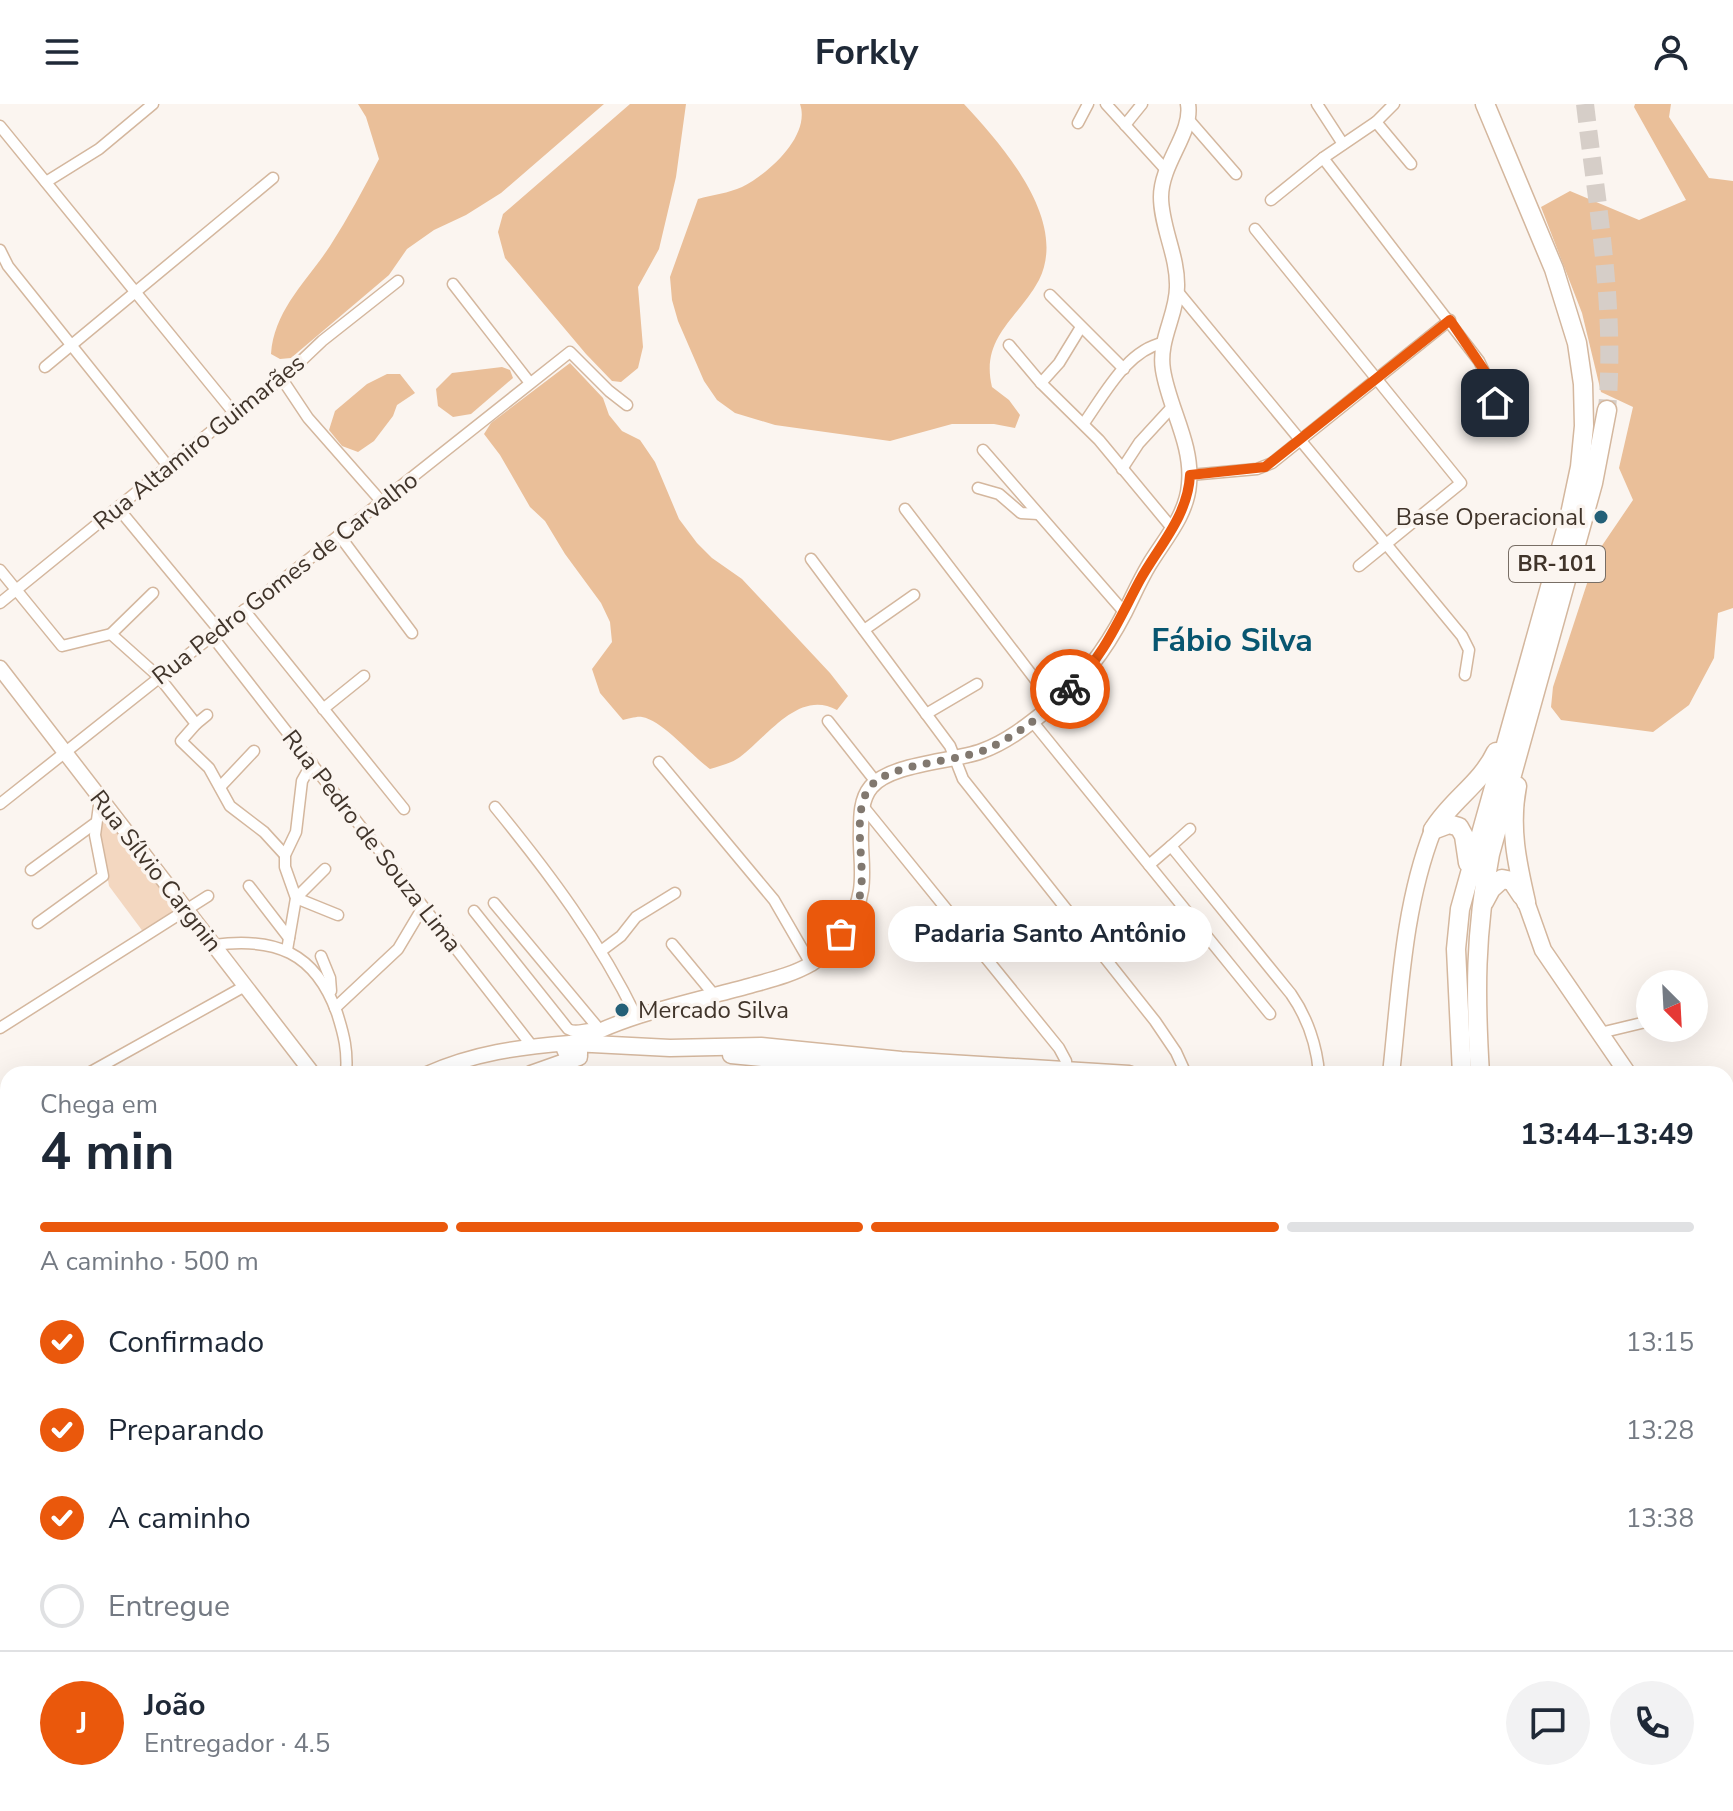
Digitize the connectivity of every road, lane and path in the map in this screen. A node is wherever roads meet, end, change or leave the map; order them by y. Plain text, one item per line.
1 (153, 104) edge
2 (1088, 104) edge
3 (1106, 104) edge
4 (1142, 104) edge
5 (1188, 104) edge
6 (1317, 104) edge
7 (1394, 104) edge
8 (1485, 104) edge
9 (1189, 120) junction
10 (1376, 122) junction
11 (1078, 123) dead end
12 (1125, 125) junction
13 (0, 126) edge
14 (1343, 144) junction
15 (1323, 158) junction
16 (1411, 164) dead end
17 (1166, 170) junction
18 (1236, 174) dead end
19 (273, 178) dead end
20 (46, 182) junction
21 (1271, 200) dead end
22 (1255, 229) dead end
23 (0, 250) edge
24 (4, 269) edge
25 (398, 281) dead end
26 (453, 284) dead end
27 (135, 292) junction
28 (1178, 292) junction
29 (1050, 295) dead end
30 (1450, 320) junction
31 (1081, 327) junction
32 (1163, 343) junction
33 (71, 345) junction
34 (1009, 345) dead end
35 (45, 367) dead end
36 (1124, 369) junction
37 (282, 379) junction
38 (1377, 379) junction
39 (530, 383) junction
40 (1041, 383) junction
41 (627, 405) dead end
42 (1173, 406) junction
43 (1607, 410) tunnel mouth
44 (234, 413) junction
45 (1084, 423) junction
46 (1502, 429) dead end
47 (1300, 440) junction
48 (983, 450) dead end
49 (168, 466) junction
50 (1122, 469) junction
51 (1190, 475) junction
52 (978, 488) dead end
53 (381, 501) junction
54 (118, 508) junction
55 (905, 509) dead end
56 (1038, 514) junction
57 (1172, 528) junction
58 (339, 535) junction
59 (1386, 544) junction
60 (811, 559) dead end
61 (1359, 566) dead end
62 (0, 570) edge
63 (16, 590) junction
64 (153, 593) dead end
65 (914, 595) dead end
66 (0, 603) edge
67 (244, 610) junction
68 (1125, 613) junction
69 (864, 630) junction
70 (215, 633) junction
71 (412, 633) dead end
72 (111, 634) junction
73 (0, 668) edge
74 (1465, 675) dead end
75 (364, 676) dead end
76 (159, 677) junction
77 (977, 684) dead end
78 (1531, 699) junction
79 (1054, 704) junction
80 (323, 709) junction
81 (926, 714) junction
82 (207, 715) dead end
83 (1512, 720) junction
84 (828, 721) dead end
85 (1032, 721) junction
86 (196, 724) junction
87 (254, 751) dead end
88 (65, 752) junction
89 (955, 759) junction
90 (659, 762) dead end
91 (312, 763) junction
92 (876, 782) junction
93 (220, 787) junction
94 (100, 798) junction
95 (0, 804) edge
96 (862, 805) junction
97 (495, 807) dead end
98 (404, 809) dead end
99 (94, 824) junction
100 (1190, 829) dead end
101 (1433, 830) junction
102 (1171, 846) junction
103 (285, 855) junction
104 (1149, 865) junction
105 (325, 869) dead end
106 (31, 870) dead end
107 (1469, 872) junction
108 (249, 886) dead end
109 (675, 893) dead end
110 (208, 896) dead end
111 (296, 898) junction
112 (1526, 902) junction
113 (494, 903) dead end
114 (423, 907) junction
115 (1481, 908) junction
116 (187, 911) junction
117 (474, 911) dead end
118 (338, 915) dead end
119 (38, 923) dead end
120 (289, 938) junction
121 (672, 944) dead end
122 (214, 945) junction
123 (287, 950) junction
124 (601, 951) junction
125 (321, 956) dead end
126 (811, 964) junction
127 (245, 986) junction
128 (715, 996) junction
129 (331, 997) junction
130 (335, 1008) junction
131 (1270, 1014) dead end
132 (1468, 1016) junction
133 (637, 1018) junction
134 (1636, 1024) edge
135 (0, 1028) edge
136 (600, 1031) junction
137 (1600, 1033) junction
138 (532, 1046) junction
139 (622, 1046) junction
140 (571, 1048) junction
141 (818, 1063) edge
142 (101, 1066) edge
143 (307, 1066) edge
144 (346, 1066) edge
145 (449, 1066) edge
146 (870, 1066) edge
147 (1066, 1066) edge
148 (1182, 1066) edge
149 (1317, 1066) edge
150 (1391, 1066) edge
151 (1463, 1066) edge
152 (1478, 1066) edge
153 (1623, 1066) edge

1 - 20 street
2 - 11 street
3 - 12 street
4 - 12 street
5 - 9 street
6 - 14 street
7 - 10 street
8 - 83 highway, BR-101
9 - 17 street
9 - 18 street
10 - 14 street
10 - 16 street
12 - 17 street
13 - 20 street
14 - 15 street
15 - 21 street
15 - 30 street
17 - 28 street
19 - 27 street
20 - 27 street
22 - 38 street
23 - 24 street
24 - 33 street
25 - 37 street, Rua Altamiro Guimarães
26 - 39 street
27 - 33 street
27 - 44 street
28 - 32 street
28 - 47 street
29 - 31 street
30 - 38 street
30 - 46 street
31 - 36 street
31 - 40 street
32 - 36 street
32 - 42 street
33 - 35 street
33 - 49 street
34 - 40 street
36 - 45 street
37 - 44 street, Rua Altamiro Guimarães
37 - 53 street
38 - 47 street
38 - 59 street
39 - 41 street, Rua Pedro Gomes de Carvalho
39 - 53 street, Rua Pedro Gomes de Carvalho
40 - 45 street
42 - 50 street
42 - 51 street
43 - 78 highway, BR-101
44 - 49 street, Rua Altamiro Guimarães
45 - 50 street
47 - 51 street
47 - 59 street
48 - 56 street
49 - 54 street, Rua Altamiro Guimarães
50 - 57 street
51 - 57 street
52 - 56 street
53 - 58 street, Rua Pedro Gomes de Carvalho
54 - 63 street, Rua Altamiro Guimarães
54 - 70 street, Rua Pedro de Souza Lima
55 - 79 street
56 - 68 street
57 - 68 street
58 - 67 street, Rua Pedro Gomes de Carvalho
58 - 71 street
59 - 61 street
59 - 74 street
60 - 69 street
62 - 63 street
63 - 66 street, Rua Altamiro Guimarães
63 - 72 street
64 - 72 street
65 - 69 street
67 - 70 street, Rua Pedro Gomes de Carvalho
67 - 80 street
68 - 79 street
69 - 81 street
70 - 76 street, Rua Pedro Gomes de Carvalho
70 - 91 street, Rua Pedro de Souza Lima
72 - 76 street
73 - 88 street, Rua Sílvio Cargnin
75 - 80 street
76 - 86 street
76 - 88 street, Rua Pedro Gomes de Carvalho
77 - 81 street
78 - 112 highway
78 - 115 highway, BR-101
79 - 85 street
80 - 98 street
81 - 89 street
82 - 86 street
83 - 101 highway
83 - 107 highway, BR-101
84 - 92 street
85 - 89 street
85 - 104 street
86 - 93 street
87 - 93 street
88 - 94 street, Rua Sílvio Cargnin
88 - 95 street, Rua Pedro Gomes de Carvalho
89 - 92 street
89 - 148 street
90 - 126 street
91 - 103 street
91 - 114 street, Rua Pedro de Souza Lima
92 - 96 street
93 - 103 street
94 - 99 street
94 - 116 street, Rua Sílvio Cargnin
96 - 126 street
96 - 147 street
97 - 124 street
99 - 106 street
99 - 119 street
100 - 102 street
101 - 107 highway
101 - 150 main road
102 - 104 street
102 - 149 street
103 - 111 street
104 - 131 street
105 - 111 street
107 - 132 highway, BR-101
108 - 120 street
109 - 124 street
110 - 116 street
111 - 118 street
111 - 120 street
112 - 115 highway
112 - 137 main road
113 - 136 street
114 - 130 street
114 - 138 street, Rua Pedro de Souza Lima
115 - 132 highway, BR-101
116 - 122 street, Rua Sílvio Cargnin
116 - 135 street
117 - 136 street
120 - 123 street
121 - 128 street
122 - 123 street
122 - 127 street, Rua Sílvio Cargnin
123 - 129 street
124 - 133 street
125 - 129 street
126 - 128 street
127 - 142 street
127 - 143 street, Rua Sílvio Cargnin
128 - 133 street
129 - 130 street
130 - 144 street
132 - 151 highway, BR-101
132 - 152 highway, BR-101
133 - 136 street
134 - 137 street
136 - 139 main road
136 - 140 street
137 - 153 main road
138 - 140 street
138 - 145 street
139 - 140 main road
139 - 141 main road
141 - 146 main road

